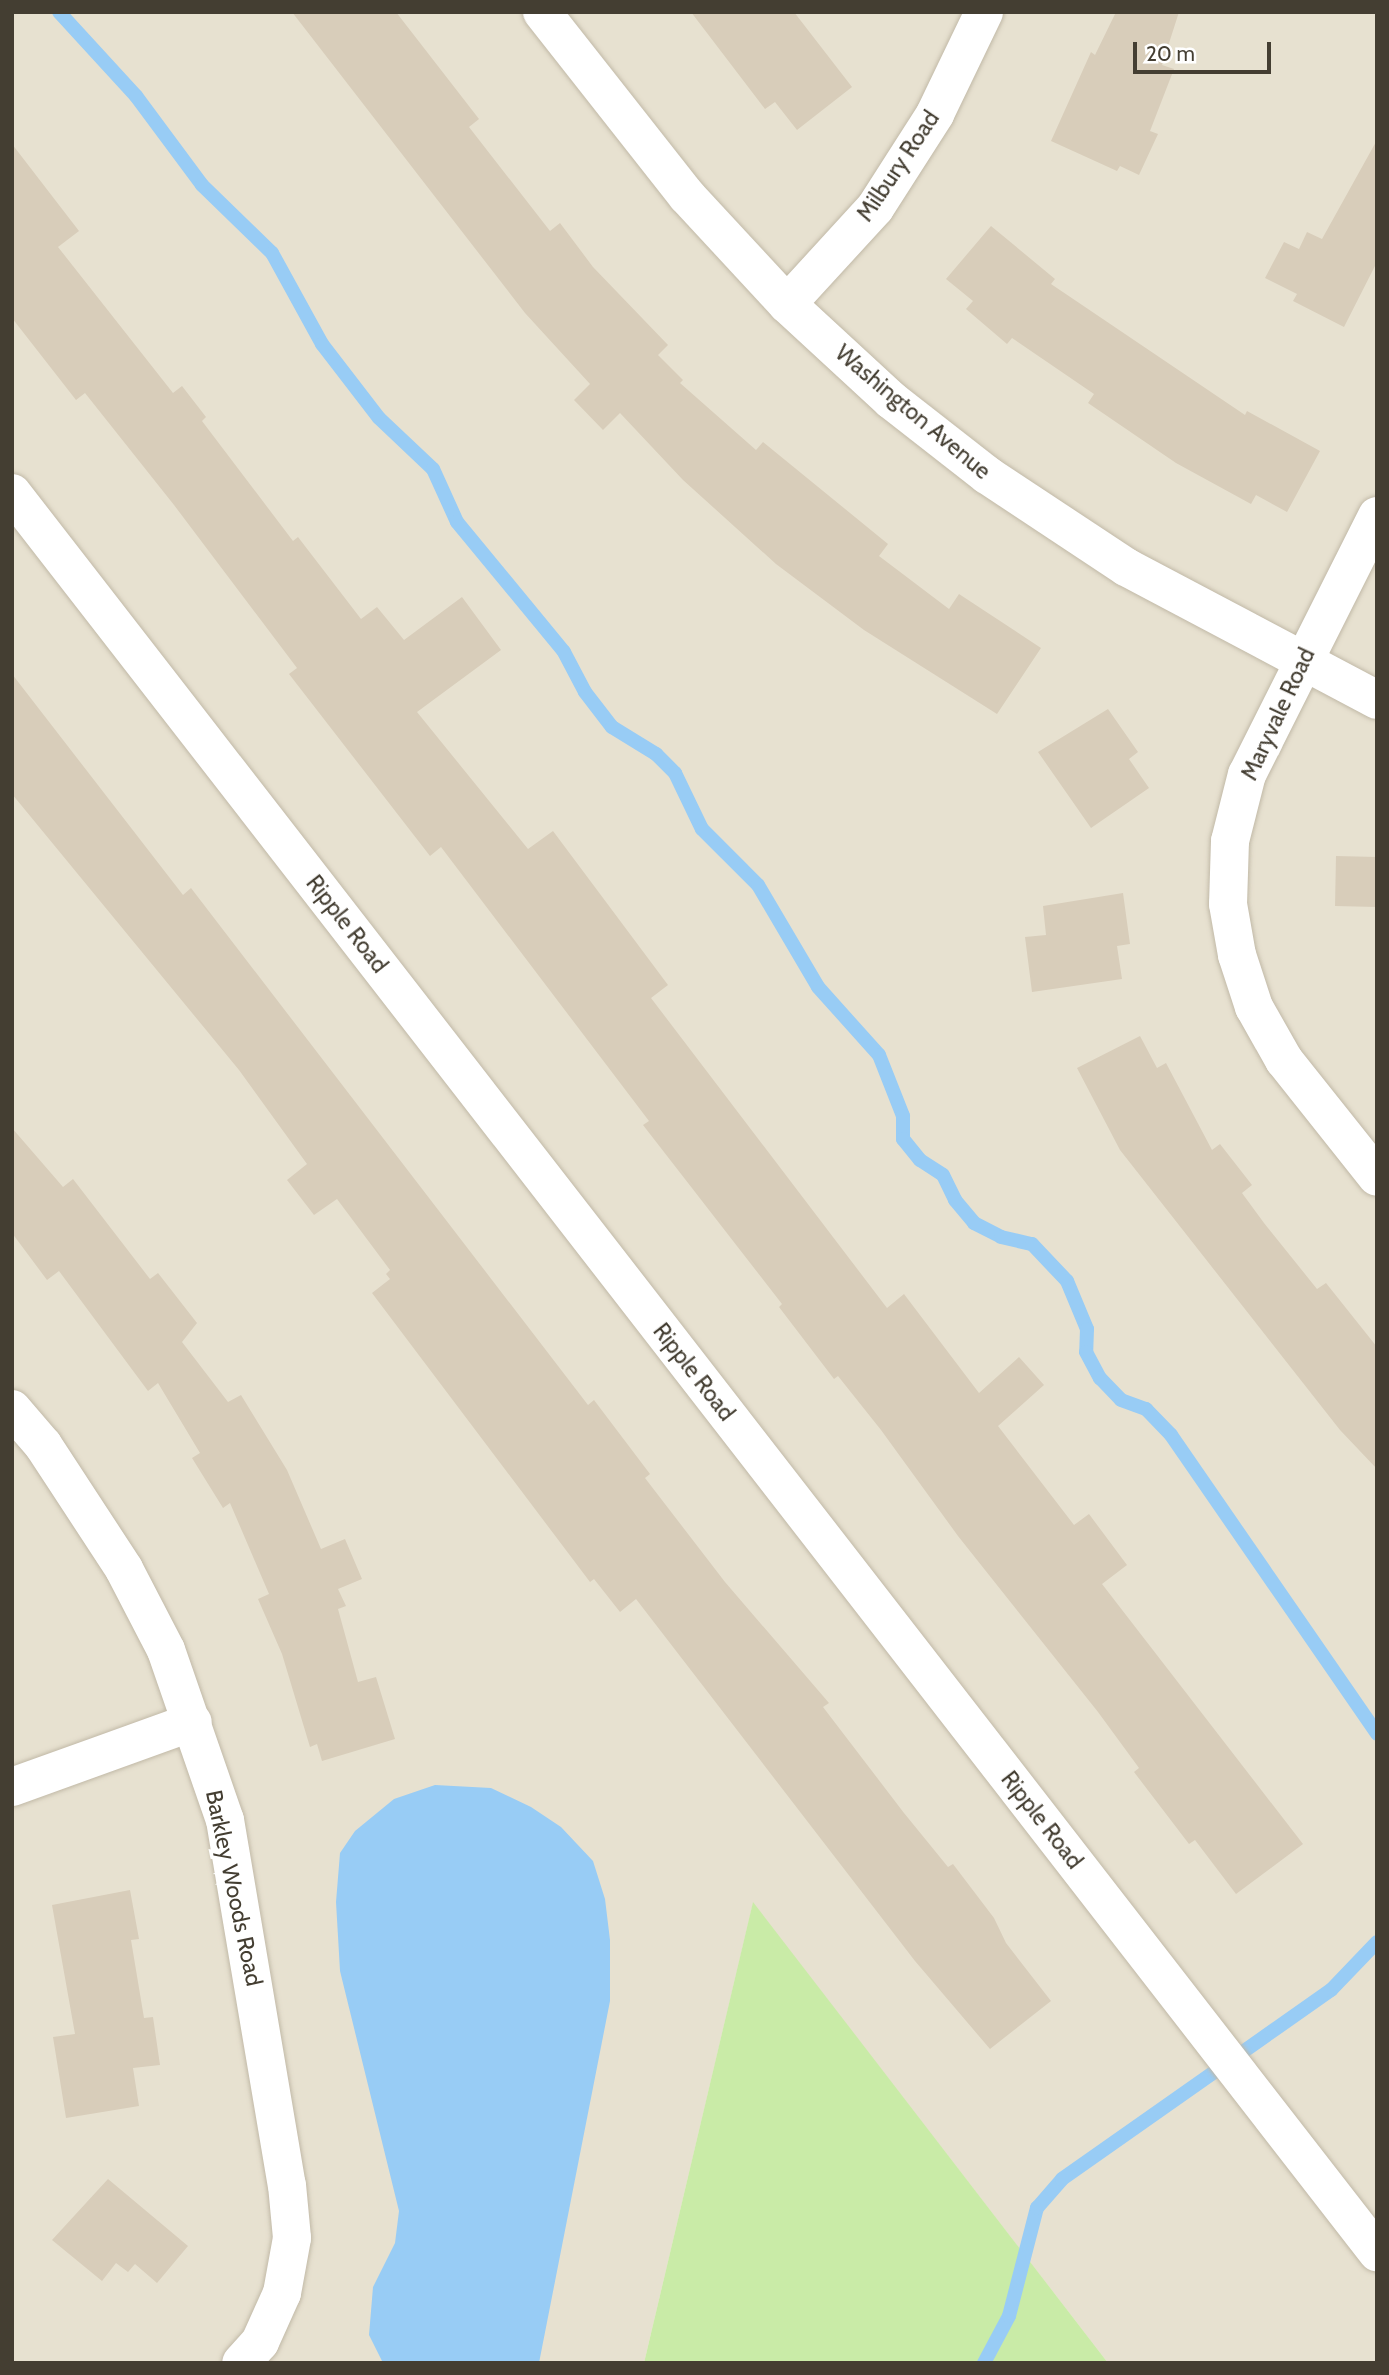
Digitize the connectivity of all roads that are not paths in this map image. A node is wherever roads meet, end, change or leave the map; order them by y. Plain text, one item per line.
1 (542, 12) edge
2 (984, 12) edge
3 (787, 304) junction
4 (12, 492) edge
5 (1377, 516) edge
6 (1301, 662) junction
7 (1377, 700) edge
8 (1377, 1177) edge
9 (12, 1409) edge
10 (193, 1722) junction
11 (12, 1787) edge
12 (1377, 2252) edge
13 (241, 2363) edge

1 - 3 street, Washington Avenue
2 - 3 street, Milbury Road
3 - 6 street, Washington Avenue
4 - 12 street, Ripple Road
5 - 6 street, Maryvale Road
6 - 7 street, Washington Avenue
6 - 8 street, Maryvale Road
9 - 10 street, Barkley Woods Road
10 - 11 street
10 - 13 street, Barkley Woods Road

